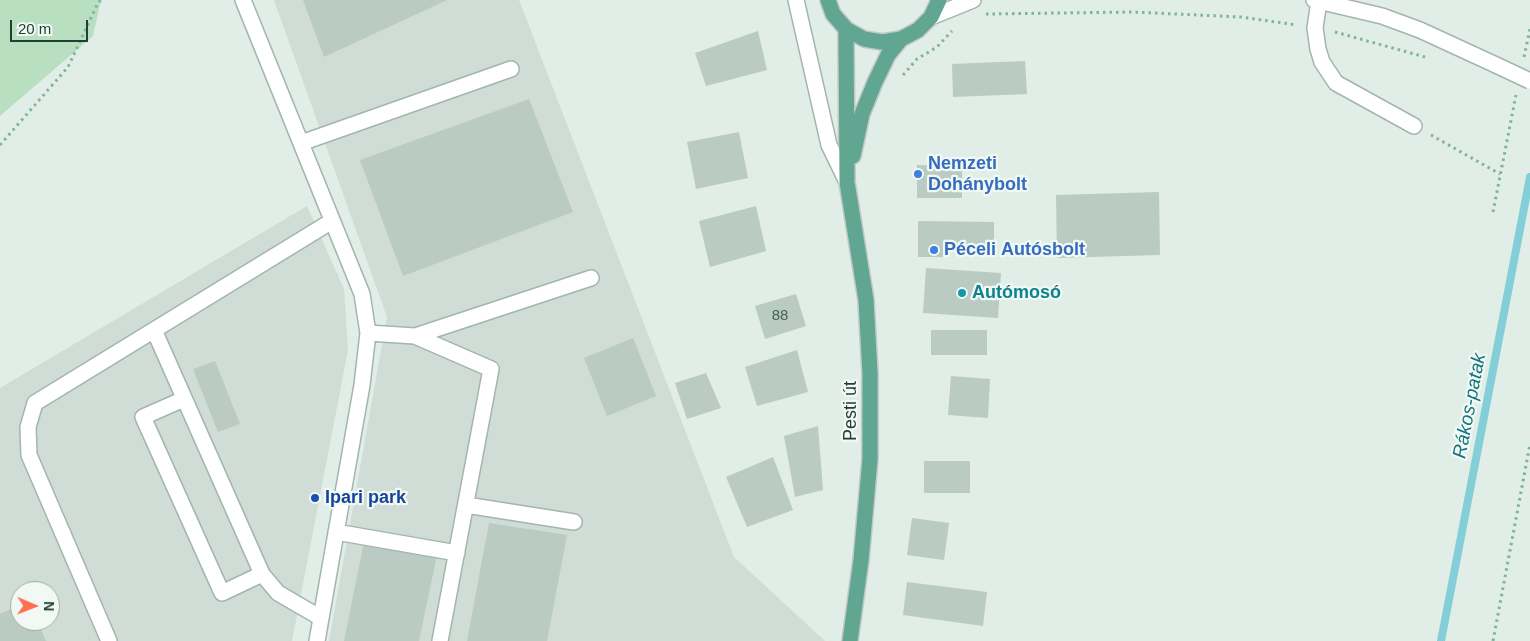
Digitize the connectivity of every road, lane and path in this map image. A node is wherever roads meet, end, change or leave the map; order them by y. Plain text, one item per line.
1 (101, 0) edge
2 (243, 0) edge
3 (796, 0) edge
4 (828, 0) edge
5 (939, 0) edge
6 (973, 0) edge
7 (1317, 0) edge
8 (982, 14) dead end
9 (931, 17) junction
10 (958, 25) dead end
11 (1315, 28) junction
12 (1530, 28) edge
13 (846, 29) junction
14 (901, 39) junction
15 (1524, 59) dead end
16 (1432, 60) dead end
17 (511, 69) dead end
18 (875, 82) junction
19 (1524, 85) edge
20 (1414, 126) joint
21 (302, 143) junction
22 (0, 144) edge
23 (1500, 174) junction
24 (847, 182) junction
25 (1493, 212) dead end
26 (332, 220) junction
27 (591, 278) dead end
28 (154, 330) junction
29 (368, 333) junction
30 (415, 336) junction
31 (184, 398) junction
32 (1530, 444) edge
33 (466, 505) junction
34 (574, 522) dead end
35 (336, 532) junction
36 (457, 553) junction
37 (262, 574) junction
38 (321, 618) junction
39 (109, 641) edge
40 (316, 641) edge
41 (440, 641) edge
42 (850, 641) edge
43 (1494, 641) edge

1 - 22 path
2 - 21 street
3 - 24 street
4 - 13 main road
5 - 9 main road
6 - 9 street
7 - 11 street
7 - 19 street, bridge
8 - 11 path
9 - 14 main road
10 - 18 path
11 - 16 path
11 - 20 street
12 - 15 path
13 - 14 main road
13 - 24 main road, Pesti út
14 - 18 main road, Pesti út
17 - 21 street
18 - 24 main road, Pesti út
19 - 23 path
20 - 23 path
21 - 26 street
23 - 25 path
24 - 42 main road, Pesti út
26 - 28 street
26 - 29 street
27 - 30 street
28 - 31 street
28 - 39 street
29 - 30 street
29 - 35 street
30 - 33 street
31 - 37 street
31 - 37 street
32 - 43 path
33 - 34 street
33 - 36 street
35 - 36 street
35 - 38 street
36 - 41 street
37 - 38 street
38 - 40 street

